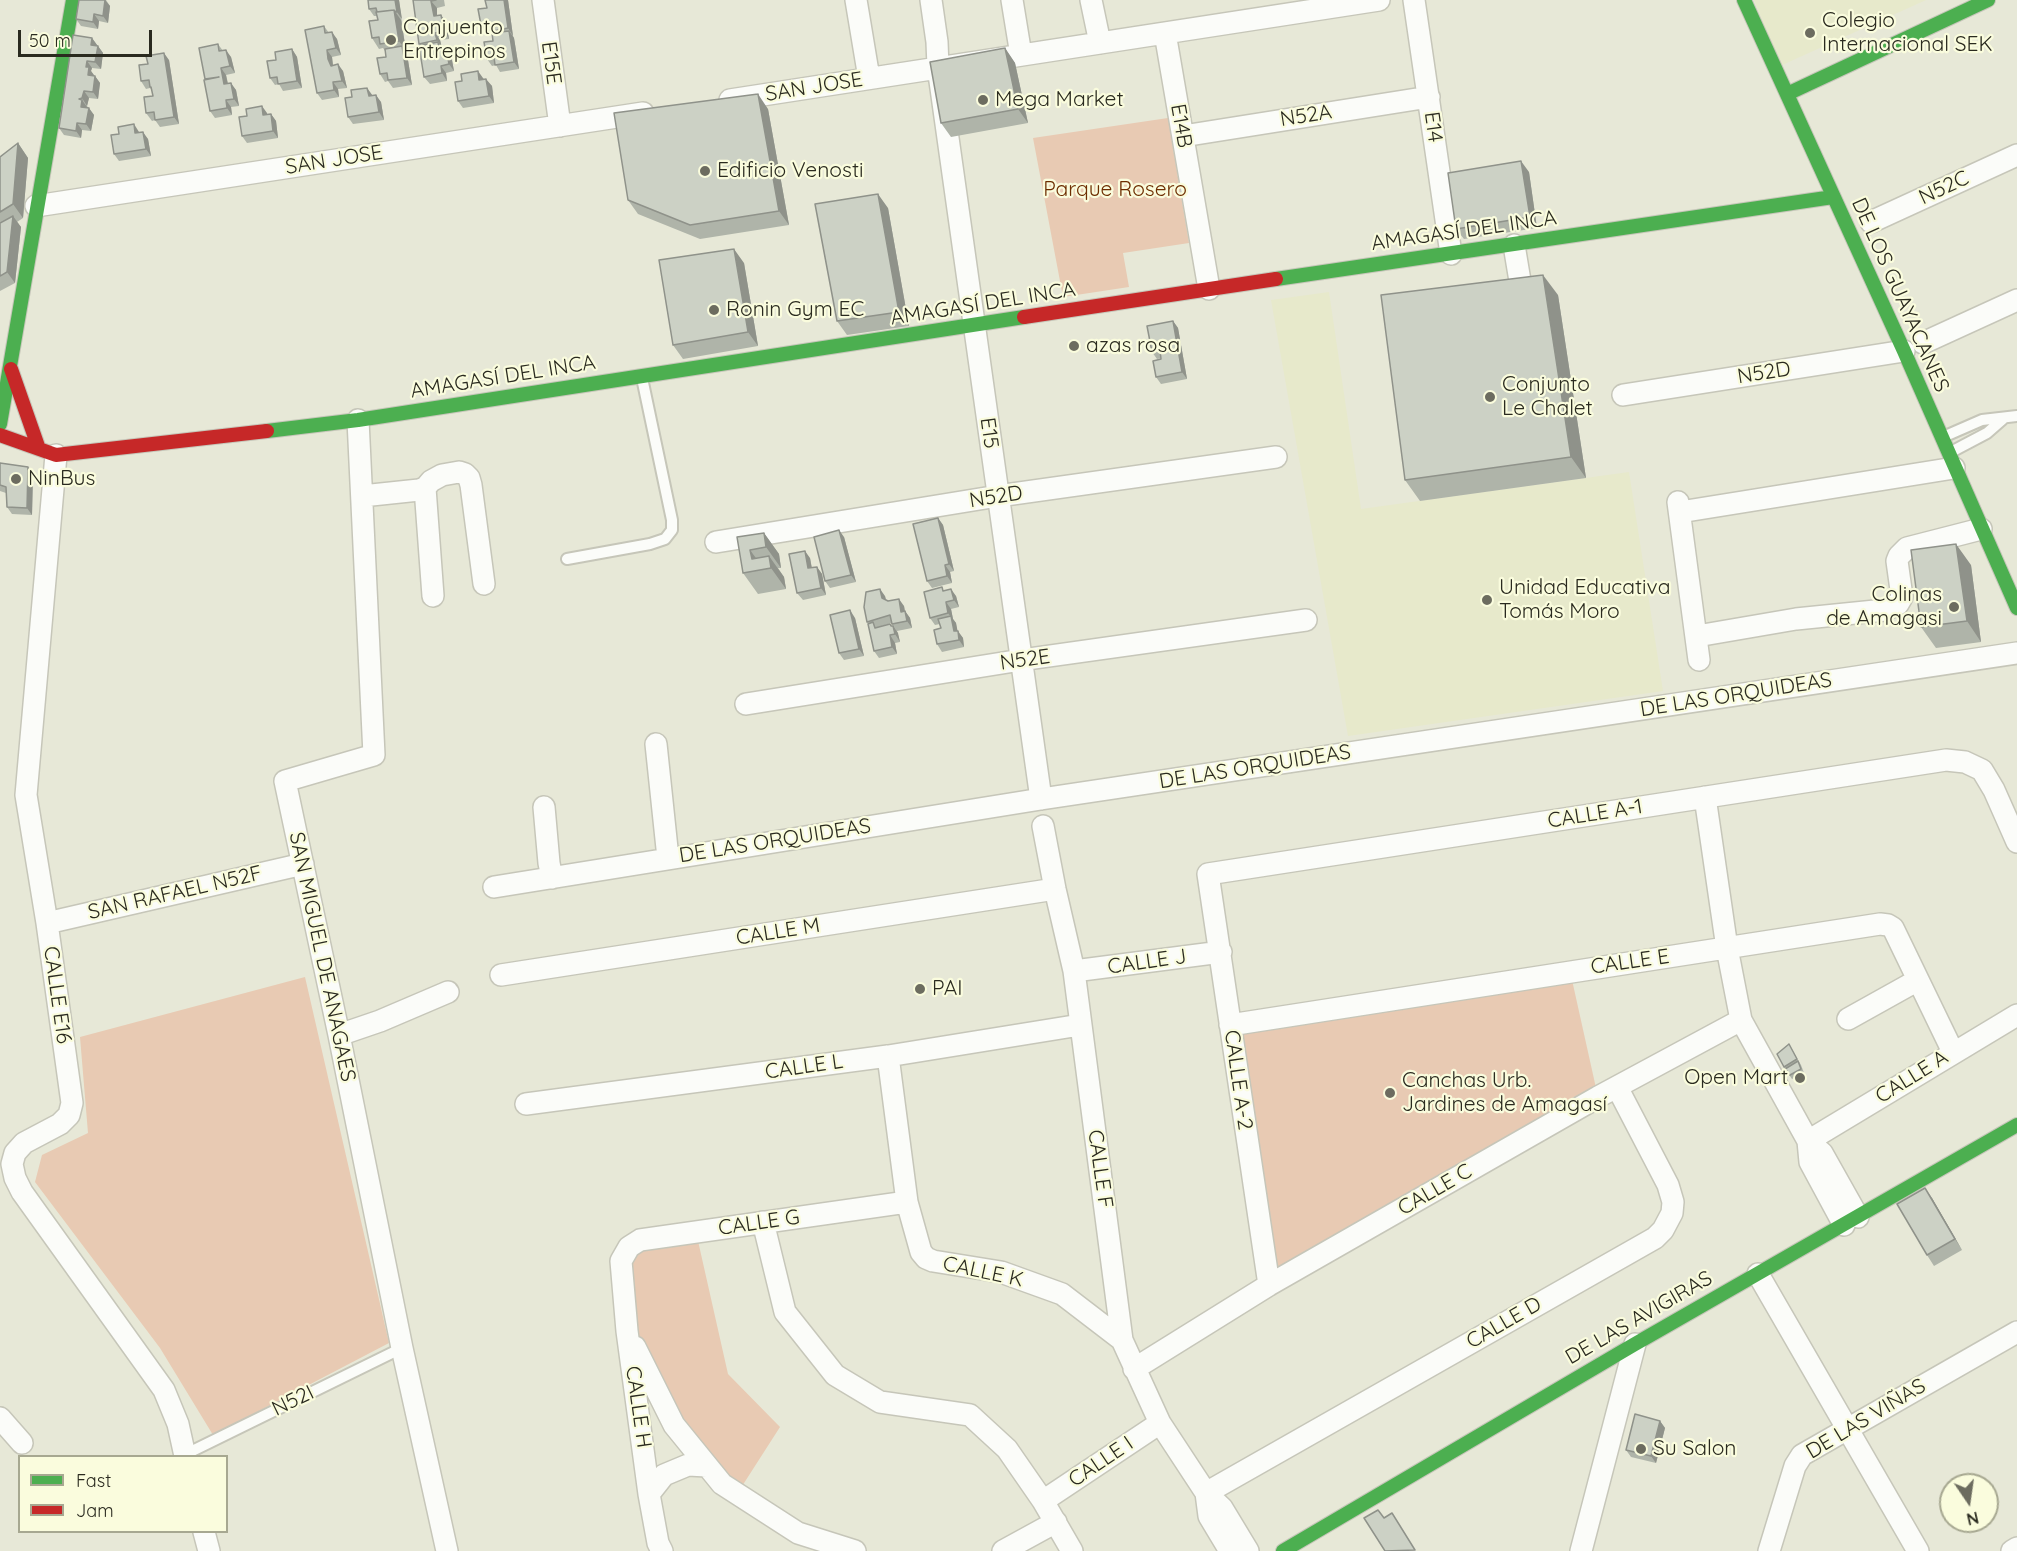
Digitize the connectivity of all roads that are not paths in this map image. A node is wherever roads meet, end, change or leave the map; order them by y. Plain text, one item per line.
1 (73, 0) edge
2 (543, 0) edge
3 (856, 0) edge
4 (931, 0) edge
5 (1012, 0) edge
6 (1091, 0) edge
7 (1379, 0) edge
8 (1414, 0) edge
9 (1744, 0) edge
10 (1988, 0) edge
11 (1165, 33) junction
12 (1100, 43) junction
13 (1021, 55) junction
14 (938, 68) junction
15 (869, 78) junction
16 (1787, 94) junction
17 (1429, 97) junction
18 (709, 103) edge
19 (663, 110) edge
20 (560, 126) junction
21 (1183, 136) junction
22 (2017, 155) edge
23 (1833, 197) junction
24 (36, 206) junction
25 (1871, 222) dead end
26 (1514, 245) junction
27 (1452, 254) junction
28 (1209, 289) junction
29 (2017, 300) edge
30 (1524, 305) junction
31 (1501, 308) edge
32 (973, 327) junction
33 (1527, 327) edge
34 (1913, 347) junction
35 (10, 365) junction
36 (642, 377) junction
37 (1623, 395) dead end
38 (2017, 416) edge
39 (2003, 418) junction
40 (358, 420) junction
41 (0, 423) edge
42 (0, 435) edge
43 (1941, 438) junction
44 (48, 452) junction
45 (1276, 457) dead end
46 (1951, 461) junction
47 (426, 488) junction
48 (362, 496) junction
49 (998, 496) junction
50 (1982, 529) junction
51 (716, 542) dead end
52 (567, 559) dead end
53 (484, 584) dead end
54 (433, 596) dead end
55 (2017, 608) edge
56 (1306, 620) dead end
57 (1697, 636) junction
58 (2017, 652) edge
59 (1021, 660) junction
60 (1699, 660) dead end
61 (746, 704) dead end
62 (656, 744) dead end
63 (1705, 797) junction
64 (1041, 799) junction
65 (544, 807) dead end
66 (1044, 826) dead end
67 (2017, 842) edge
68 (668, 858) junction
69 (303, 864) junction
70 (1208, 874) joint
71 (552, 878) junction
72 (494, 887) dead end
73 (1055, 889) junction
74 (47, 923) junction
75 (1727, 948) junction
76 (1221, 952) junction
77 (1074, 971) junction
78 (501, 975) dead end
79 (1918, 980) junction
80 (448, 992) dead end
81 (2017, 1015) edge
82 (1848, 1019) dead end
83 (1741, 1020) junction
84 (1080, 1025) junction
85 (1230, 1025) junction
86 (339, 1035) junction
87 (1953, 1052) junction
88 (888, 1056) junction
89 (1617, 1087) junction
90 (526, 1104) dead end
91 (2017, 1125) edge
92 (1808, 1141) junction
93 (907, 1202) junction
94 (1851, 1221) junction
95 (763, 1222) junction
96 (621, 1261) joint
97 (1758, 1274) junction
98 (1269, 1285) junction
99 (627, 1331) junction
100 (2017, 1332) edge
101 (1122, 1340) junction
102 (1635, 1344) junction
103 (402, 1348) junction
104 (1134, 1369) junction
105 (0, 1418) edge
106 (1160, 1423) junction
107 (1847, 1428) junction
108 (22, 1443) dead end
109 (185, 1455) edge
110 (187, 1455) edge
111 (707, 1466) junction
112 (1206, 1493) junction
113 (650, 1494) junction
114 (1042, 1501) junction
115 (1056, 1522) junction
116 (204, 1533) edge
117 (1014, 1548) edge
118 (2017, 1548) edge
119 (209, 1551) edge
120 (447, 1551) edge
121 (662, 1551) edge
122 (855, 1551) edge
123 (1072, 1551) edge
124 (1230, 1551) edge
125 (1248, 1551) edge
126 (1283, 1551) edge
127 (1581, 1551) edge
128 (1769, 1551) edge
129 (1918, 1551) edge
130 (2012, 1551) edge

1 - 24 street
2 - 20 street, E15E
3 - 15 street
4 - 14 street, E15
5 - 13 street
6 - 12 street
7 - 11 street, SAN JOSE
8 - 17 street, E14
9 - 16 street, DE LOS GUAYACANES
10 - 16 street
11 - 12 street, SAN JOSE
11 - 21 street, E14B
12 - 13 street, SAN JOSE
13 - 14 street, SAN JOSE
14 - 15 street, SAN JOSE
14 - 32 street, E15
15 - 18 street, SAN JOSE
16 - 23 street, DE LOS GUAYACANES
17 - 21 street, N52A
17 - 27 street, E14
19 - 20 street, SAN JOSE
20 - 24 street, SAN JOSE
21 - 28 street, E14B
22 - 25 street, N52C
23 - 26 street, AMAGASÍ DEL INCA
23 - 34 street, DE LOS GUAYACANES
24 - 35 street
26 - 27 street, AMAGASÍ DEL INCA
26 - 30 street
27 - 28 street, AMAGASÍ DEL INCA
28 - 32 street, AMAGASÍ DEL INCA
29 - 34 street, N52D
30 - 31 street
30 - 33 street
32 - 36 street, AMAGASÍ DEL INCA
32 - 49 street, E15
34 - 37 street, N52D
34 - 43 street, DE LOS GUAYACANES
35 - 41 street
35 - 44 street
36 - 40 street, AMAGASÍ DEL INCA
36 - 52 lane
38 - 39 lane
39 - 43 lane
39 - 46 lane
40 - 44 street, AMAGASÍ DEL INCA
40 - 48 street, SAN MIGUEL DE ANAGAES
42 - 44 street, AMAGASÍ DEL INCA
43 - 46 street, DE LOS GUAYACANES
44 - 74 street, CALLE E16
45 - 49 street, N52D
46 - 50 street, DE LOS GUAYACANES
46 - 57 street
47 - 48 street
47 - 53 street
47 - 54 street
48 - 69 street, SAN MIGUEL DE ANAGAES
49 - 51 street, N52D
49 - 59 street, E15
50 - 55 street, DE LOS GUAYACANES
50 - 57 street
56 - 59 street, N52E
57 - 60 street
58 - 64 street, DE LAS ORQUIDEAS
59 - 61 street, N52E
59 - 64 street, E15
62 - 68 street
63 - 67 street, CALLE A-1
63 - 70 street, CALLE A-1
63 - 75 street
64 - 68 street, DE LAS ORQUIDEAS
65 - 71 street
66 - 73 street, CALLE F
68 - 71 street, DE LAS ORQUIDEAS
69 - 74 street, SAN RAFAEL N52F
69 - 86 street, SAN MIGUEL DE ANAGAES
70 - 76 street, CALLE A-2
71 - 72 street, DE LAS ORQUIDEAS
73 - 77 street, CALLE F
73 - 78 street, CALLE M
74 - 109 street, CALLE E16
75 - 79 street, CALLE E
75 - 83 street
75 - 85 street, CALLE E
76 - 77 street, CALLE J
76 - 85 street, CALLE A-2
77 - 84 street, CALLE F
79 - 82 street
79 - 87 street, CALLE E
80 - 86 street
81 - 87 street, CALLE A
83 - 89 street, CALLE C
83 - 92 street
84 - 88 street, CALLE L
84 - 101 street, CALLE F
85 - 98 street, CALLE A-2
86 - 103 street, SAN MIGUEL DE ANAGAES
87 - 92 street, CALLE A
88 - 90 street, CALLE L
88 - 93 street, CALLE K
89 - 98 street, CALLE C
89 - 112 street, CALLE D
91 - 94 street, DE LAS AVIGIRAS
92 - 94 street
93 - 95 street, CALLE G
93 - 101 street, CALLE K
94 - 97 street, DE LAS AVIGIRAS
95 - 96 street, CALLE G
95 - 114 street
96 - 99 street, CALLE H
97 - 102 street, DE LAS AVIGIRAS
97 - 107 street
98 - 104 street, CALLE C
99 - 111 street
99 - 113 street, CALLE H
100 - 107 street, DE LAS VIÑAS
101 - 104 street, CALLE F
102 - 126 street, DE LAS AVIGIRAS
102 - 127 street
103 - 110 lane, N52I
103 - 120 street, SAN MIGUEL DE ANAGAES
104 - 106 street, CALLE F
105 - 108 street
106 - 112 street, CALLE F
106 - 114 street, CALLE I
107 - 128 street, DE LAS VIÑAS
107 - 129 street
111 - 113 street
111 - 122 street
112 - 124 street, CALLE F
112 - 125 street, CALLE F
113 - 121 street, CALLE H
114 - 115 street
115 - 117 street
115 - 123 street
116 - 119 street
118 - 130 street

